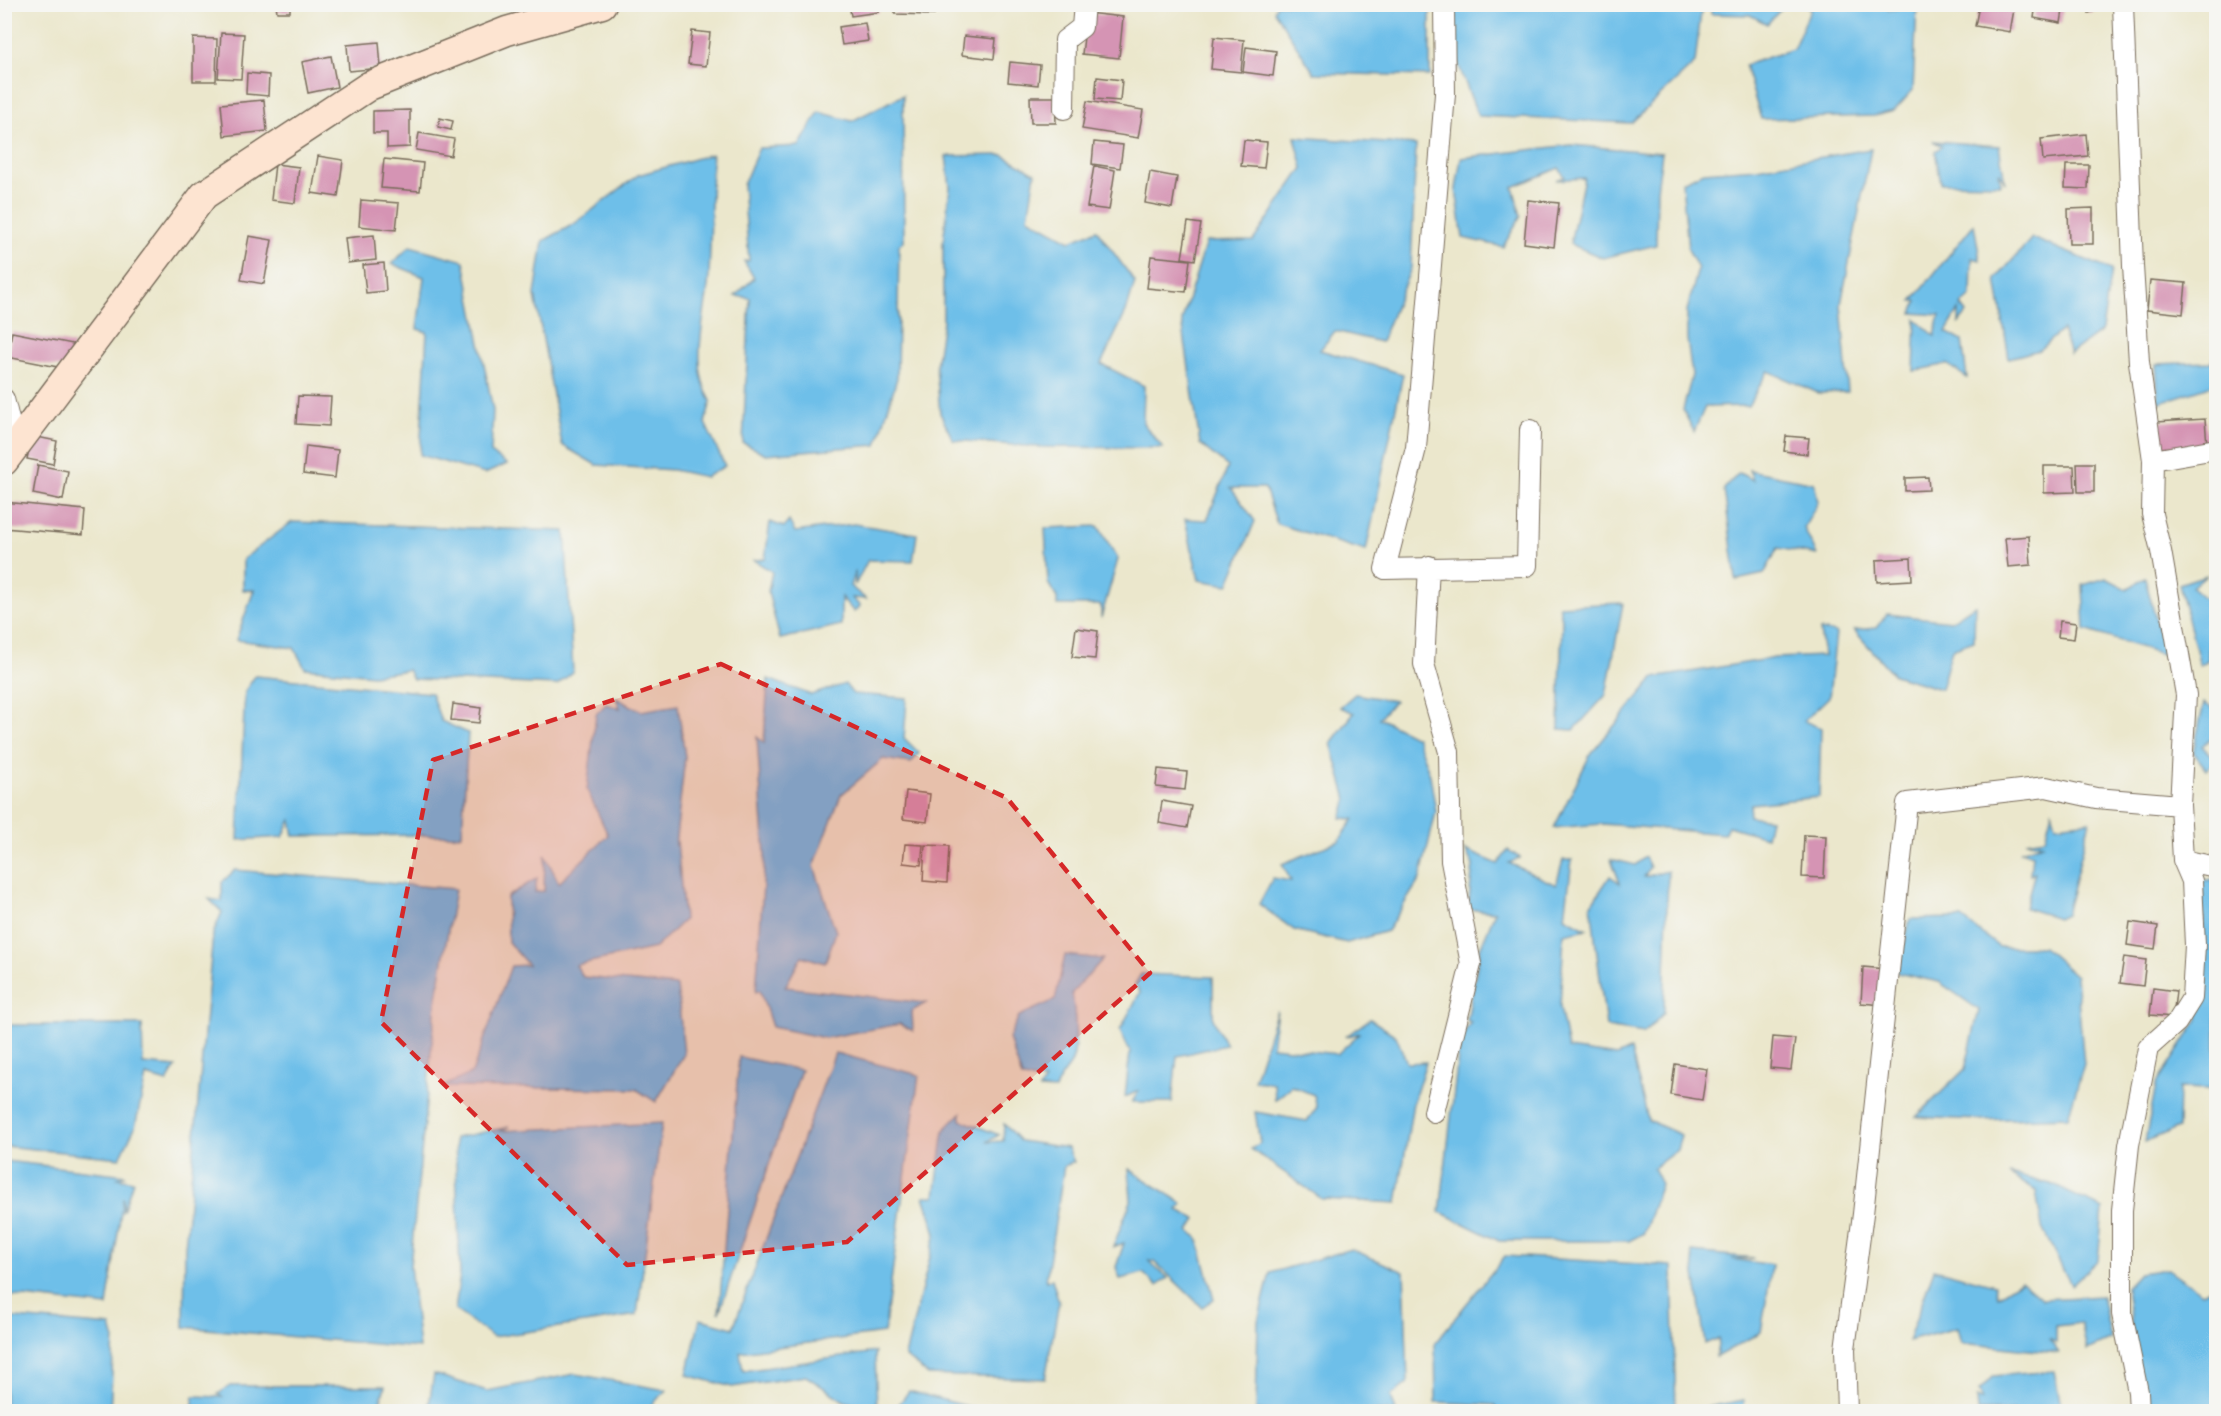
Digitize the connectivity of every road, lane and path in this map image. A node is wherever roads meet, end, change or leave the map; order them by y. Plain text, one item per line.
1 (602, 4) edge
2 (1084, 4) edge
3 (1444, 4) edge
4 (2123, 4) edge
5 (1064, 109) dead end
6 (4, 399) edge
7 (1530, 430) dead end
8 (2217, 449) edge
9 (10, 454) edge
10 (2153, 460) junction
11 (1429, 566) junction
12 (2180, 805) junction
13 (2183, 860) junction
14 (2217, 867) edge
15 (1434, 1112) dead end
16 (1847, 1412) edge
17 (2139, 1412) edge

1 - 9 main road
2 - 5 street
3 - 11 street
4 - 10 street
6 - 9 street
7 - 11 street
8 - 10 street
10 - 12 street
11 - 15 street
12 - 13 street
12 - 16 street
13 - 14 street
13 - 17 street

